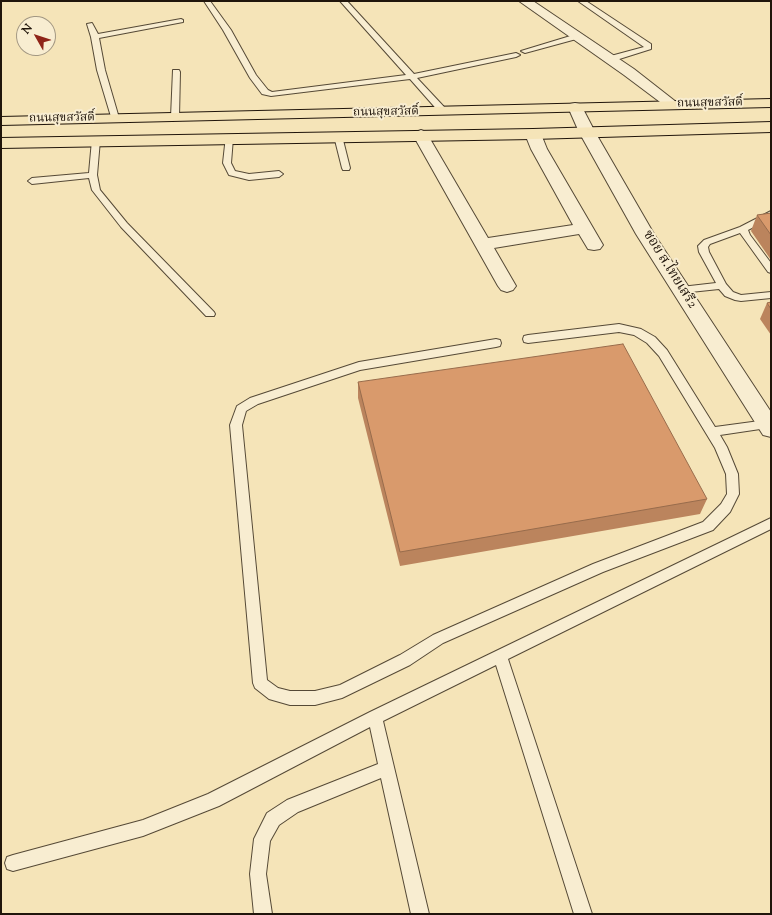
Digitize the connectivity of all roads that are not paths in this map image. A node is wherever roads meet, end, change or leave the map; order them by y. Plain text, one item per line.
1 (207, 1) edge
2 (343, 1) edge
3 (525, 1) edge
4 (581, 1) edge
5 (181, 21) dead end
6 (90, 24) dead end
7 (577, 36) junction
8 (95, 37) junction
9 (525, 51) dead end
10 (516, 55) dead end
11 (610, 59) junction
12 (176, 72) dead end
13 (411, 77) junction
14 (771, 103) edge
15 (673, 105) junction
16 (575, 107) junction
17 (443, 111) junction
18 (175, 117) junction
19 (115, 118) junction
20 (1, 121) edge
21 (771, 127) edge
22 (587, 132) junction
23 (533, 134) junction
24 (422, 135) junction
25 (338, 136) junction
26 (229, 138) junction
27 (96, 140) junction
28 (1, 143) edge
29 (346, 168) dead end
30 (279, 174) dead end
31 (92, 175) junction
32 (32, 180) dead end
33 (771, 214) edge
34 (584, 228) junction
35 (743, 229) junction
36 (484, 244) junction
37 (594, 245) dead end
38 (771, 270) edge
39 (722, 285) junction
40 (507, 286) dead end
41 (681, 290) junction
42 (771, 295) edge
43 (210, 314) dead end
44 (528, 339) dead end
45 (496, 343) dead end
46 (769, 426) edge
47 (713, 432) junction
48 (771, 524) edge
49 (500, 656) junction
50 (375, 717) junction
51 (387, 768) junction
52 (13, 863) dead end
53 (263, 914) edge
54 (420, 914) edge
55 (583, 914) edge

1 - 13 lane
2 - 13 lane
3 - 7 street
4 - 11 lane
5 - 8 lane
6 - 8 lane
7 - 9 lane
7 - 11 street
8 - 19 lane
10 - 13 lane
11 - 15 street
12 - 18 lane
13 - 17 lane
14 - 15 main road, ถนนสุขสวัสดิ์
15 - 16 main road, ถนนสุขสวัสดิ์
16 - 17 main road, ถนนสุขสวัสดิ์
16 - 22 street, ซอย ส.ไทยเสรี2
17 - 18 main road, ถนนสุขสวัสดิ์
18 - 19 main road, ถนนสุขสวัสดิ์
19 - 20 main road, ถนนสุขสวัสดิ์
21 - 22 main road, ถนนสุขสวัสดิ์
22 - 23 main road, ถนนสุขสวัสดิ์
22 - 41 street, ซอย ส.ไทยเสรี2
23 - 24 main road, ถนนสุขสวัสดิ์
23 - 34 street
24 - 25 main road, ถนนสุขสวัสดิ์
24 - 36 street
25 - 26 main road, ถนนสุขสวัสดิ์
25 - 29 lane
26 - 27 main road, ถนนสุขสวัสดิ์
26 - 30 lane
27 - 28 main road, ถนนสุขสวัสดิ์
27 - 31 lane
31 - 32 lane
31 - 43 lane
33 - 35 lane
34 - 36 street
34 - 37 street
35 - 38 lane
35 - 39 lane
36 - 40 street
39 - 41 lane
39 - 42 lane
41 - 46 street, ซอย ส.ไทยเสรี2
44 - 47 lane
45 - 47 lane
46 - 47 lane
48 - 49 lane
49 - 50 lane
49 - 55 lane
50 - 51 lane
50 - 52 lane
51 - 53 lane
51 - 54 lane

